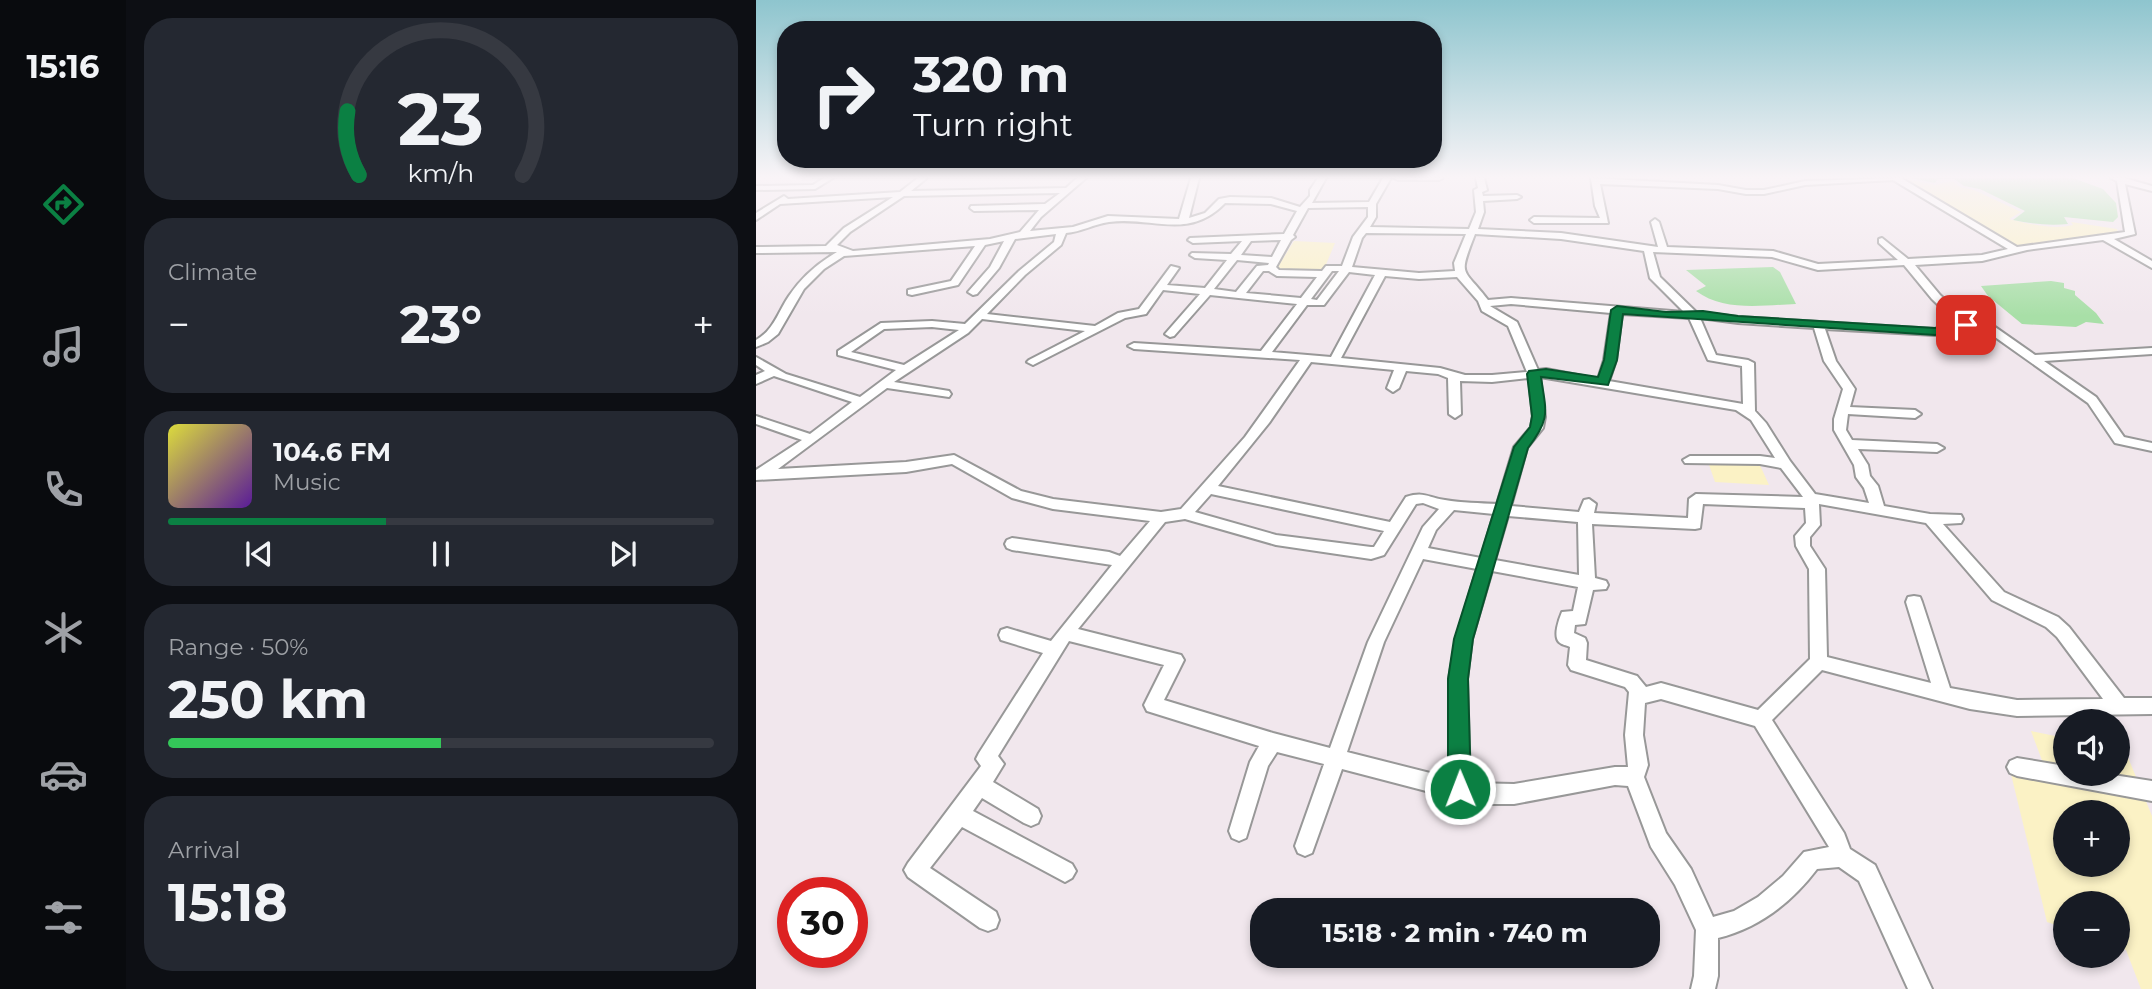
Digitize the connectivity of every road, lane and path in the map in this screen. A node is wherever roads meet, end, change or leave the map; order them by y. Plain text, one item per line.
1 (857, 224) edge
2 (1032, 224) edge
3 (1088, 224) edge
4 (1296, 224) edge
5 (1368, 224) edge
6 (1476, 224) edge
7 (1564, 224) edge
8 (1656, 224) edge
9 (1973, 224) edge
10 (2128, 224) edge
11 (1364, 230) junction
12 (1062, 231) junction
13 (1473, 231) junction
14 (1023, 234) junction
15 (1561, 236) junction
16 (1011, 237) junction
17 (1290, 237) junction
18 (1249, 238) junction
19 (2106, 238) junction
20 (1193, 240) dead end
21 (1882, 241) dead end
22 (983, 242) junction
23 (829, 247) junction
24 (1648, 248) junction
25 (1663, 248) junction
26 (2016, 250) junction
27 (759, 252) edge
28 (844, 253) junction
29 (1195, 255) dead end
30 (1236, 258) junction
31 (1273, 264) junction
32 (2152, 265) edge
33 (1910, 266) junction
34 (1174, 268) dead end
35 (1346, 269) junction
36 (1381, 273) junction
37 (1324, 274) junction
38 (1460, 274) junction
39 (1160, 287) junction
40 (1209, 291) junction
41 (912, 292) dead end
42 (973, 292) dead end
43 (1239, 295) junction
44 (1304, 302) junction
45 (1484, 304) junction
46 (1617, 310) junction
47 (1693, 315) junction
48 (980, 316) junction
49 (1818, 325) junction
50 (1966, 325) junction
51 (967, 327) junction
52 (1097, 329) junction
53 (1170, 334) dead end
54 (756, 344) edge
55 (1134, 346) dead end
56 (2151, 352) edge
57 (1265, 354) junction
58 (2035, 358) junction
59 (1307, 359) junction
60 (756, 360) edge
61 (1334, 361) junction
62 (1033, 362) dead end
63 (1401, 368) junction
64 (905, 369) junction
65 (775, 371) junction
66 (1534, 374) junction
67 (1454, 378) junction
68 (756, 380) edge
69 (1603, 382) junction
70 (885, 384) junction
71 (1393, 388) dead end
72 (945, 394) dead end
73 (861, 401) junction
74 (1843, 410) junction
75 (1749, 413) junction
76 (1455, 414) dead end
77 (1915, 414) dead end
78 (756, 421) edge
79 (812, 439) junction
80 (1847, 444) junction
81 (2152, 447) edge
82 (1937, 448) dead end
83 (1690, 460) dead end
84 (1785, 464) junction
85 (758, 475) edge
86 (1209, 489) junction
87 (1811, 498) junction
88 (1449, 507) junction
89 (1587, 511) junction
90 (1878, 511) junction
91 (1502, 512) junction
92 (1185, 514) junction
93 (1161, 517) junction
94 (1930, 519) junction
95 (1956, 519) dead end
96 (1395, 528) junction
97 (1012, 544) dead end
98 (1418, 552) junction
99 (1124, 563) junction
100 (1487, 563) junction
101 (1594, 583) junction
102 (1914, 602) dead end
103 (1065, 632) junction
104 (1007, 635) dead end
105 (1055, 649) junction
106 (1819, 663) junction
107 (1943, 694) junction
108 (1642, 695) junction
109 (2118, 705) junction
110 (2152, 706) edge
111 (1761, 719) junction
112 (1273, 742) junction
113 (1335, 756) junction
114 (2017, 766) dead end
115 (1634, 778) junction
116 (979, 785) junction
117 (1460, 789) junction
118 (2152, 791) edge
119 (959, 814) junction
120 (1031, 816) dead end
121 (1239, 831) dead end
122 (1305, 846) dead end
123 (1842, 856) junction
124 (1065, 871) dead end
125 (988, 920) dead end
126 (1707, 929) junction
127 (1703, 989) edge
128 (1920, 989) edge

1 - 23 street
2 - 14 street
3 - 12 street
4 - 17 street
5 - 11 street
6 - 13 street
7 - 15 street
8 - 25 street
9 - 26 street
10 - 19 street
11 - 13 street
11 - 35 street
12 - 14 street
12 - 48 street
13 - 15 street
13 - 38 street
14 - 16 street
15 - 24 street
16 - 22 street
16 - 42 street
17 - 18 street
17 - 31 street
18 - 20 street
18 - 30 street
19 - 26 street
19 - 32 street
21 - 33 street
22 - 28 street
22 - 41 street
23 - 27 street
23 - 28 street
24 - 25 street
24 - 47 street
25 - 33 street
26 - 33 street
28 - 54 street
29 - 30 street
30 - 31 street
30 - 40 street
31 - 37 street
31 - 43 street
33 - 50 street
34 - 39 street
35 - 36 street
35 - 37 street
35 - 44 street
36 - 38 street
36 - 61 street
37 - 44 street
38 - 45 street
39 - 40 street
39 - 52 street
40 - 43 street
40 - 53 street
43 - 44 street
44 - 57 street
45 - 46 street
45 - 66 street
46 - 47 street
46 - 69 street
47 - 49 street
47 - 75 street
48 - 51 street
48 - 52 street
49 - 50 street
49 - 74 street
50 - 58 street
51 - 64 street
51 - 64 street
52 - 62 street
55 - 57 street
56 - 58 street
57 - 59 street
58 - 81 street
59 - 61 street
59 - 86 street
60 - 65 street
61 - 63 street
63 - 67 street
63 - 71 street
64 - 70 street
65 - 68 street
65 - 73 street
66 - 67 street
66 - 69 street
66 - 91 street
67 - 76 street
69 - 75 street
70 - 72 street
70 - 73 street
73 - 79 street
74 - 77 street
74 - 80 street
75 - 84 street
78 - 79 street
79 - 85 street
80 - 82 street
80 - 90 street
83 - 84 street
84 - 87 street
85 - 93 street
86 - 92 street
86 - 96 street
87 - 89 street
87 - 90 street
87 - 106 street
88 - 91 street
88 - 96 street
88 - 98 street
89 - 91 street
89 - 101 street
90 - 94 street
91 - 100 street
92 - 93 street
92 - 96 street
93 - 99 street
94 - 95 street
94 - 109 street
97 - 99 street
98 - 100 street
98 - 113 street
99 - 103 street
100 - 101 street
100 - 117 street
101 - 108 street
102 - 107 street
103 - 105 street
103 - 112 street
104 - 105 street
105 - 116 street
106 - 107 street
106 - 111 street
107 - 109 street
108 - 111 street
108 - 115 street
109 - 110 street
111 - 123 street
112 - 113 street
112 - 121 street
113 - 117 street
113 - 122 street
114 - 118 street
115 - 117 street
115 - 126 street
116 - 119 street
116 - 120 street
119 - 124 street
119 - 125 street
123 - 126 street
123 - 128 street
126 - 127 street

